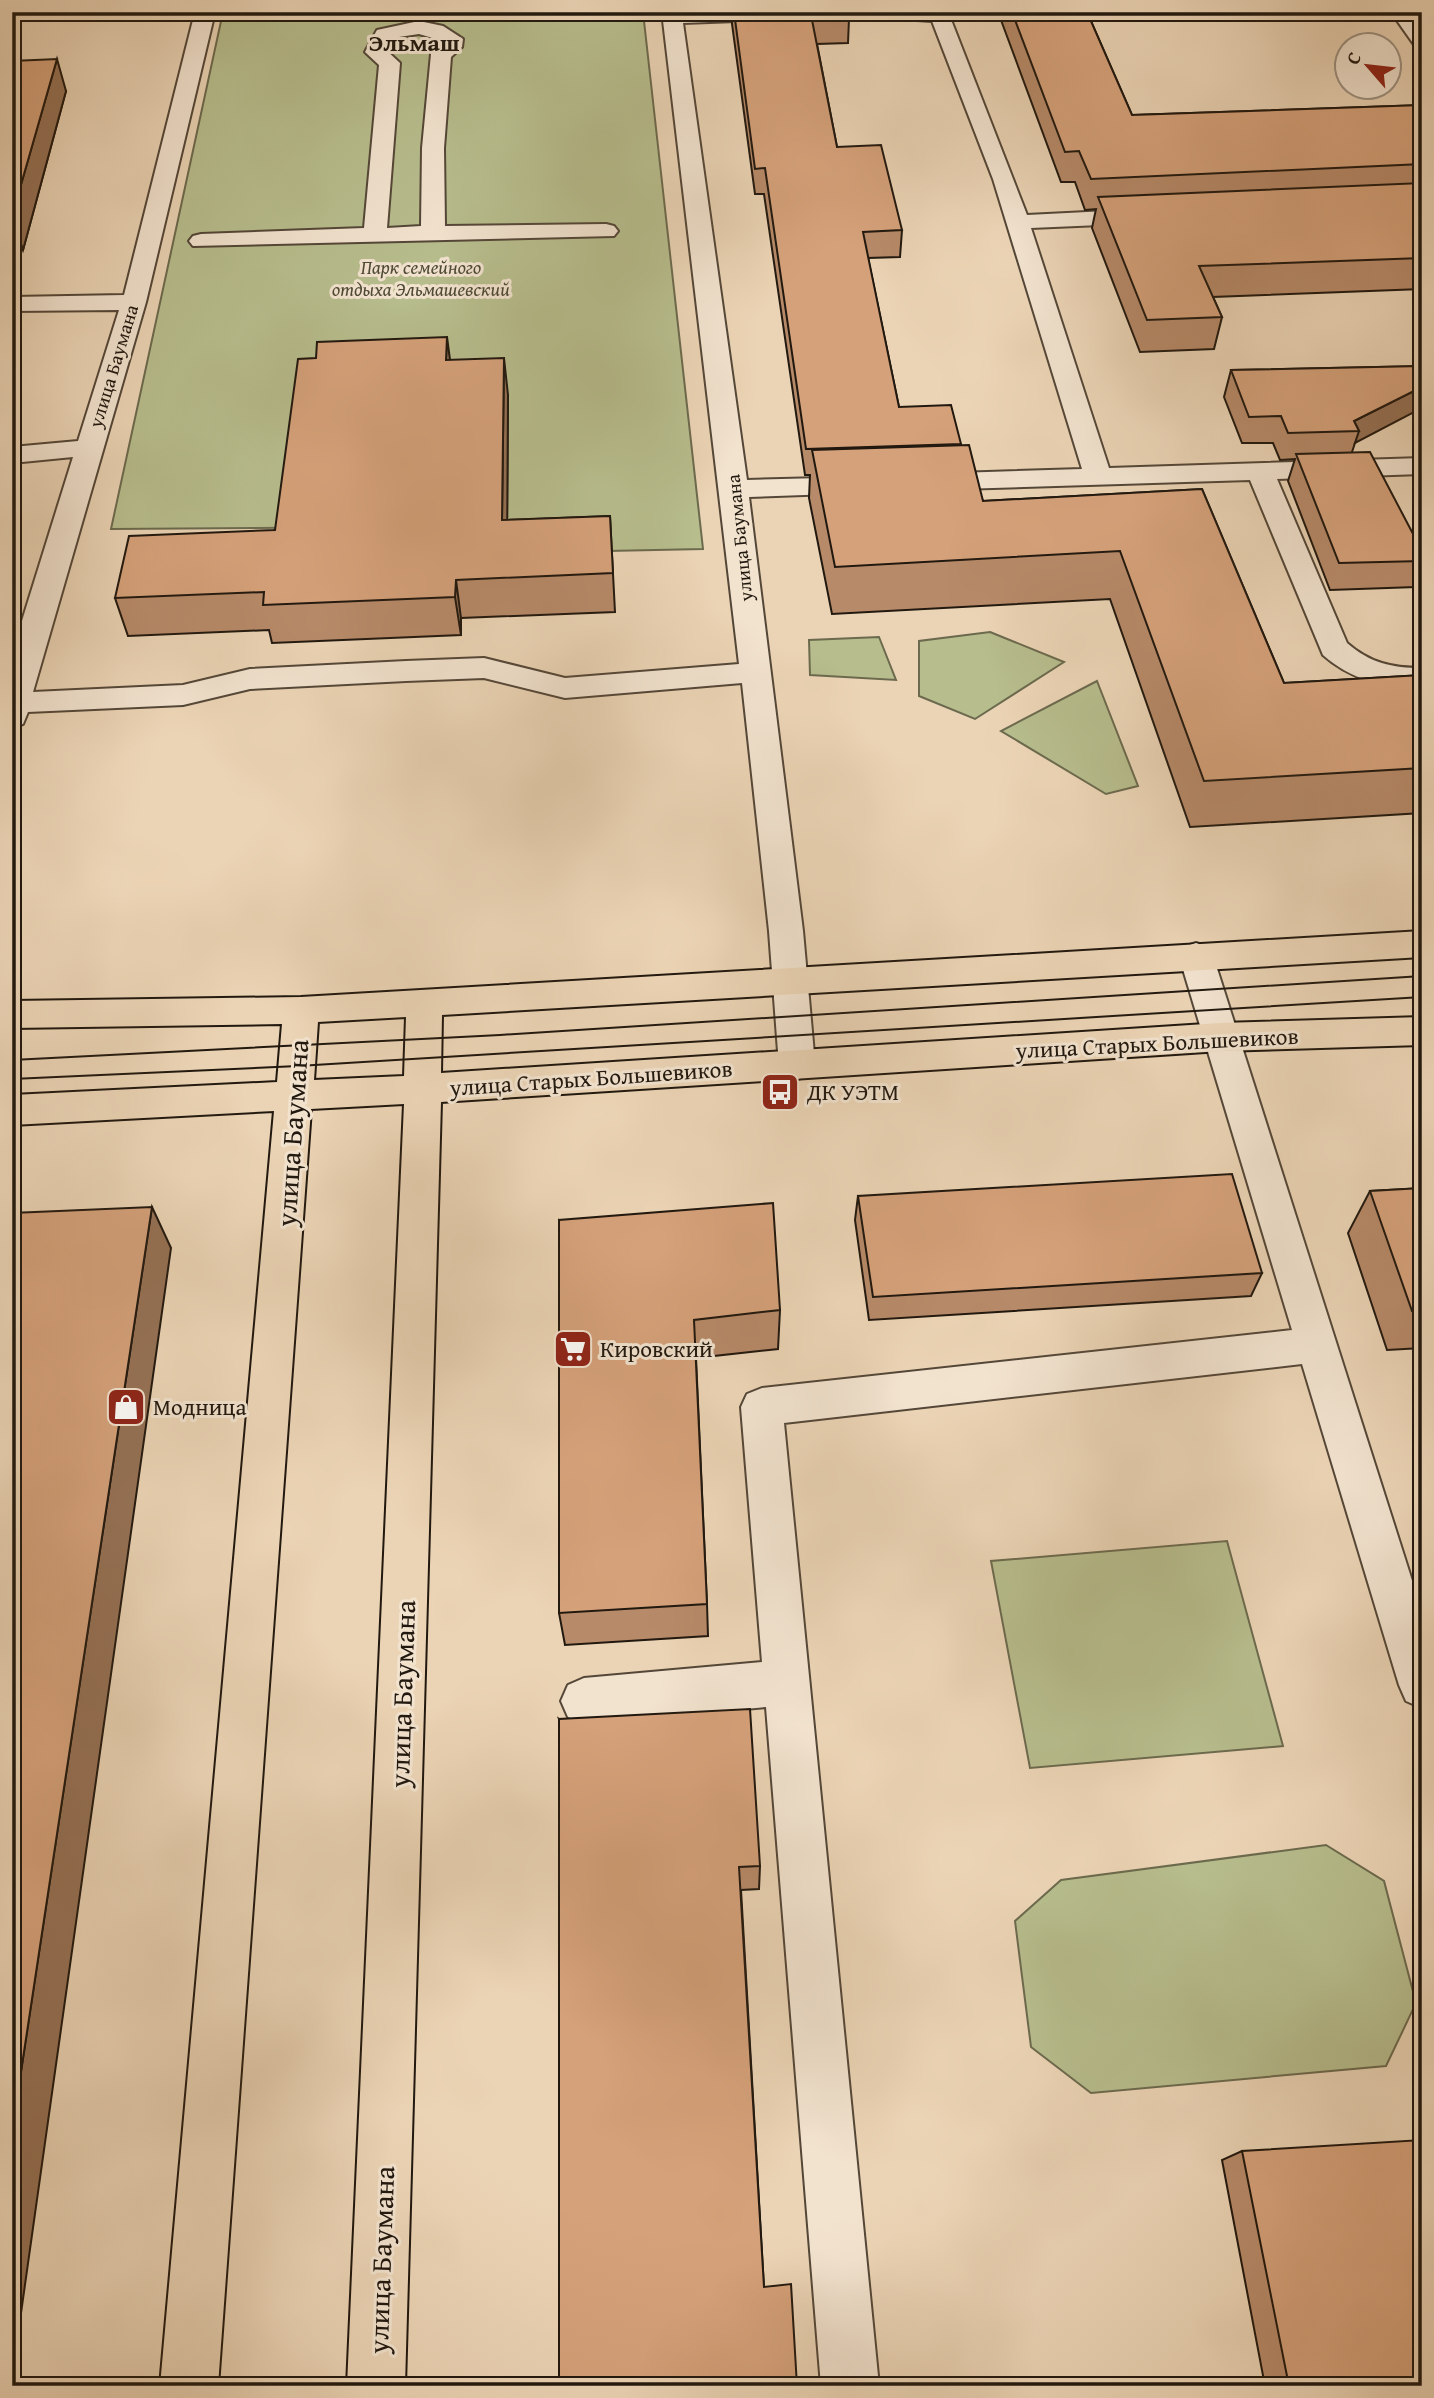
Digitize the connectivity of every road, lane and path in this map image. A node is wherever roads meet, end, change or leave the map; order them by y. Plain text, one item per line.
1 (205, 12) edge
2 (820, 12) edge
3 (885, 12) edge
4 (673, 14) edge
5 (939, 14) edge
6 (1409, 15) edge
7 (411, 19) edge
8 (1422, 42) edge
9 (1171, 215) edge
10 (1018, 222) junction
11 (606, 231) dead end
12 (433, 233) junction
13 (375, 235) junction
14 (201, 241) dead end
15 (134, 302) junction
16 (12, 304) edge
17 (88, 448) junction
18 (12, 455) edge
19 (1422, 466) edge
20 (1259, 469) junction
21 (1098, 476) junction
22 (734, 489) junction
23 (757, 672) junction
24 (1422, 678) edge
25 (14, 710) edge
26 (1422, 944) edge
27 (1196, 956) junction
28 (790, 979) junction
29 (424, 1002) junction
30 (301, 1010) junction
31 (12, 1015) edge
32 (1422, 1031) edge
33 (1221, 1037) junction
34 (797, 1065) junction
35 (423, 1089) junction
36 (295, 1096) junction
37 (12, 1110) edge
38 (1317, 1345) junction
39 (1419, 1670) edge
40 (788, 1682) junction
41 (584, 1701) dead end
42 (189, 2386) edge
43 (376, 2386) edge
44 (850, 2386) edge

1 - 15 street, улица Баумана
2 - 4 street
3 - 5 street
4 - 22 street, улица Баумана
5 - 10 street
6 - 8 street
7 - 12 street
7 - 13 street
9 - 10 street
10 - 21 street
11 - 12 street
12 - 13 street
13 - 14 street
15 - 16 street
15 - 17 street, улица Баумана
17 - 18 street
17 - 25 street, улица Баумана
19 - 20 street
20 - 21 street
20 - 24 street
21 - 22 street
22 - 23 street, улица Баумана
23 - 25 street
23 - 28 street, улица Баумана
26 - 27 main road
27 - 28 main road
27 - 33 street
28 - 29 main road
28 - 34 street, улица Баумана
29 - 30 main road
29 - 35 main road, улица Баумана
30 - 31 main road
30 - 36 main road, улица Баумана
32 - 33 main road, улица Старых Большевиков
33 - 34 main road, улица Старых Большевиков
33 - 38 street
34 - 35 main road, улица Старых Большевиков
35 - 36 main road, улица Старых Большевиков
35 - 43 main road, улица Баумана
36 - 37 main road, улица Старых Большевиков
36 - 42 main road, улица Баумана
38 - 39 street
38 - 40 street
40 - 41 street
40 - 44 street

